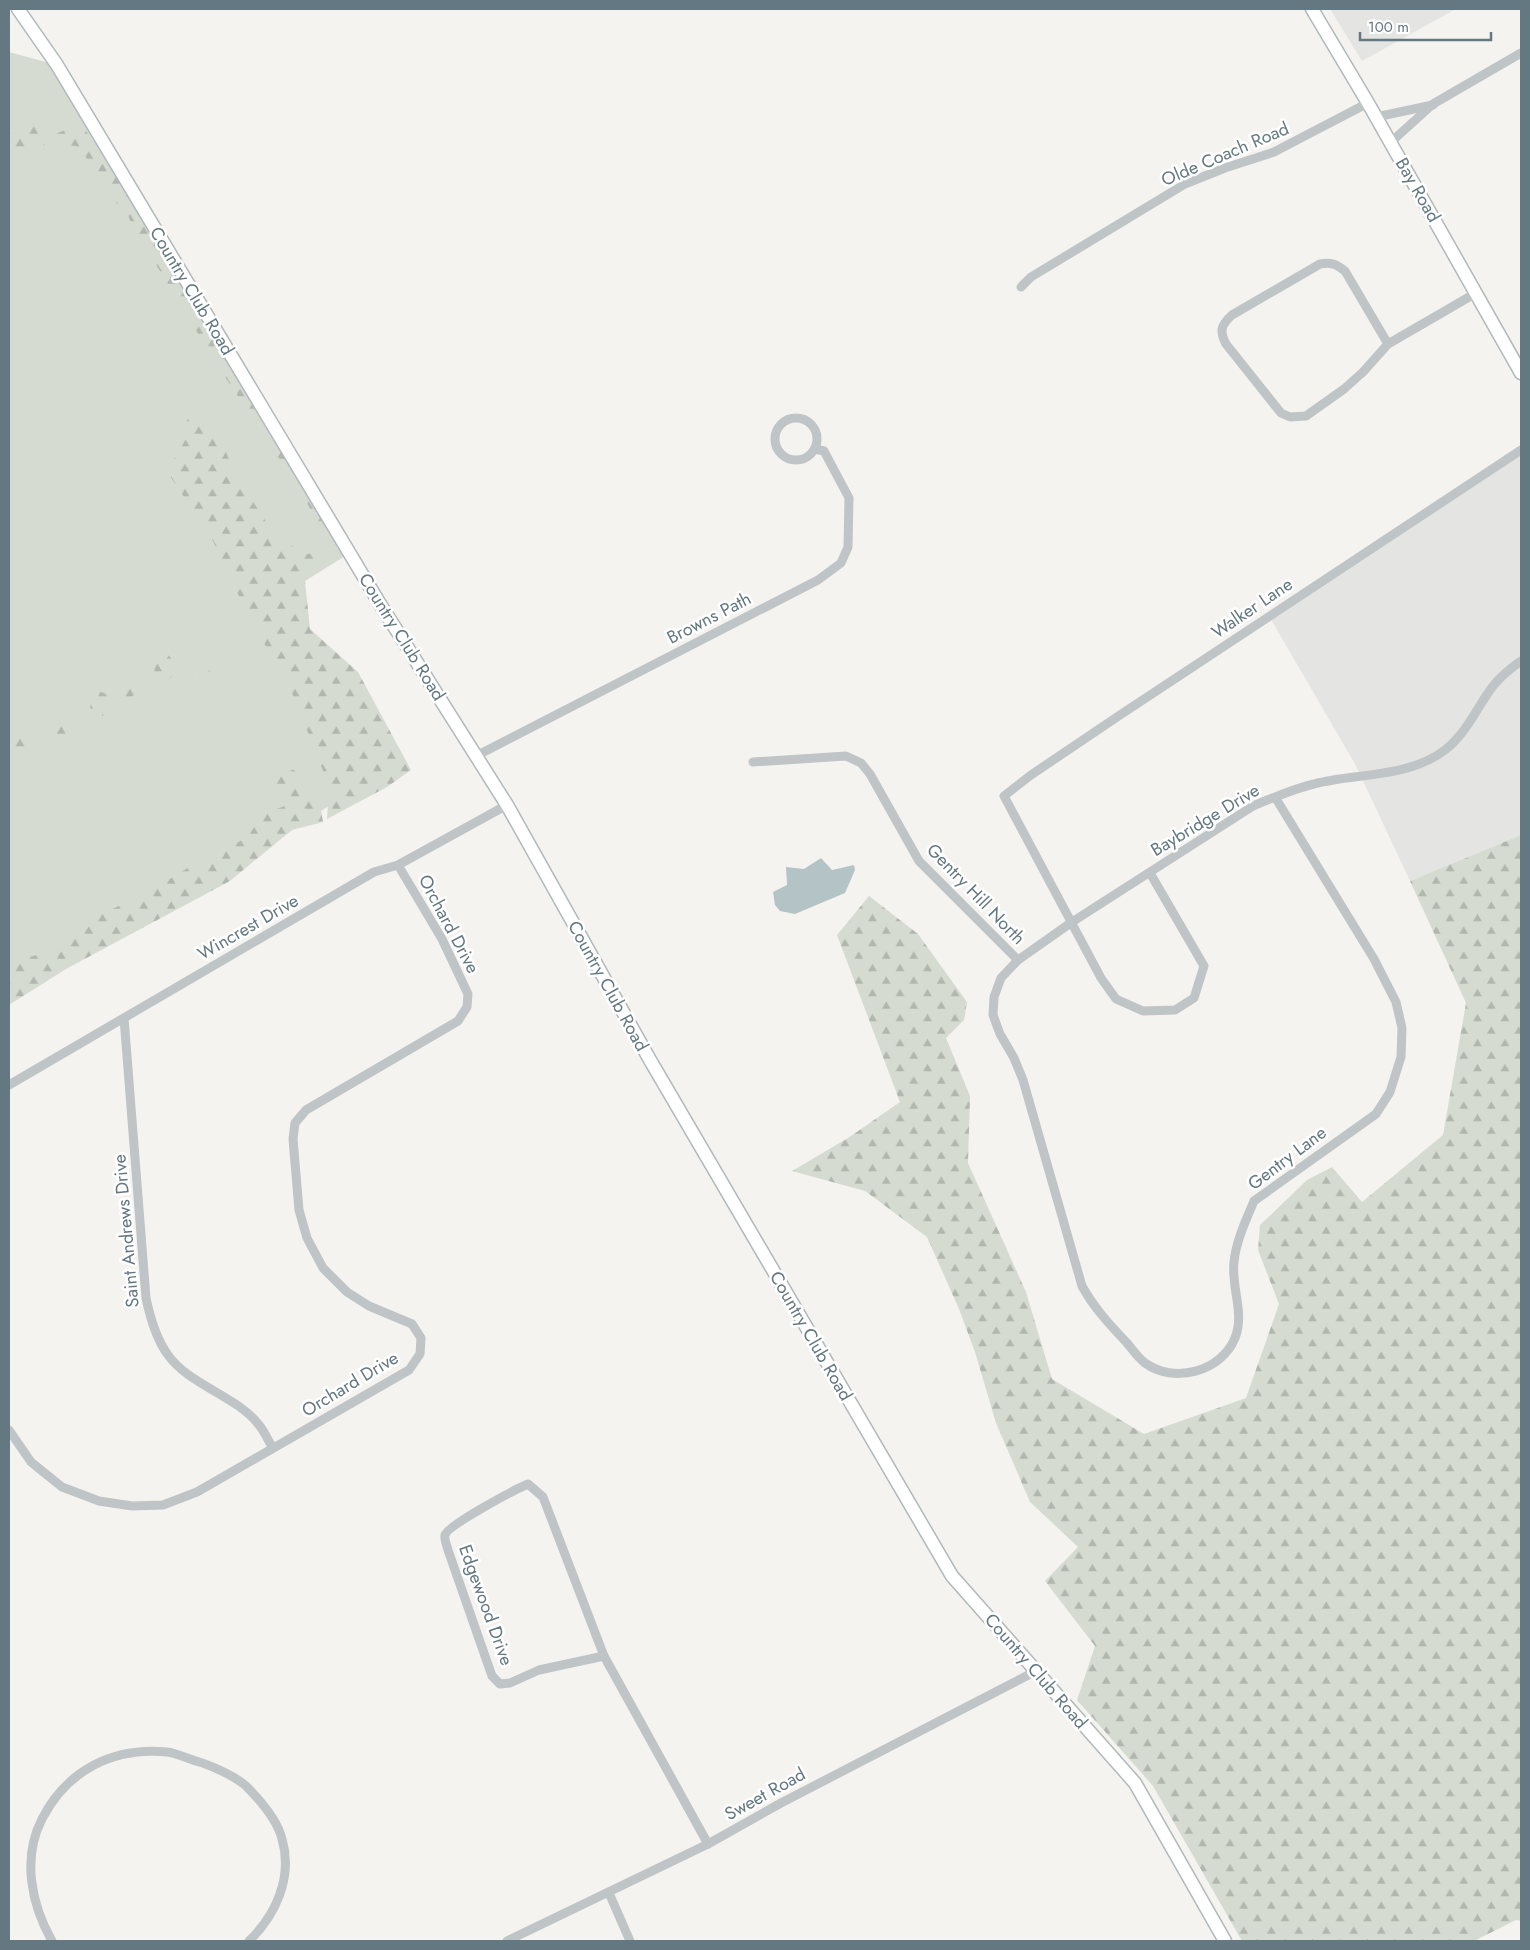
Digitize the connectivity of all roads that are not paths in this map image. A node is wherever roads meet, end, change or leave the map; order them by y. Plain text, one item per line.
1 (18, 9) edge
2 (1312, 9) edge
3 (1521, 53) edge
4 (1368, 103) junction
5 (1433, 104) junction
6 (1376, 117) junction
7 (1391, 142) junction
8 (1021, 287) dead end
9 (1476, 293) junction
10 (1388, 344) junction
11 (1521, 373) edge
12 (815, 449) junction
13 (1521, 450) edge
14 (1521, 661) edge
15 (476, 756) junction
16 (753, 762) dead end
17 (1275, 797) junction
18 (507, 805) junction
19 (398, 865) junction
20 (1150, 873) junction
21 (1072, 922) junction
22 (1018, 960) junction
23 (124, 1018) junction
24 (9, 1085) edge
25 (9, 1430) edge
26 (273, 1448) junction
27 (604, 1656) junction
28 (1036, 1671) junction
29 (708, 1844) junction
30 (610, 1893) junction
31 (52, 1941) edge
32 (249, 1941) edge
33 (508, 1941) edge
34 (630, 1941) edge
35 (1225, 1941) edge

1 - 15 street, Country Club Road
2 - 4 street, Bay Road
3 - 5 street
4 - 6 street, Bay Road
4 - 8 street, Olde Coach Road
5 - 6 street
5 - 7 street
6 - 7 street, Bay Road
7 - 9 street, Bay Road
9 - 10 street
9 - 11 street, Bay Road
10 - 10 street
12 - 12 street
12 - 15 street, Browns Path
13 - 21 street, Walker Lane
14 - 17 street, Baybridge Drive
15 - 18 street, Country Club Road
16 - 22 street, Gentry Hill North
17 - 20 street, Baybridge Drive
17 - 22 street, Gentry Lane
18 - 19 street, Wincrest Drive
18 - 28 street, Country Club Road
19 - 23 street, Wincrest Drive
19 - 26 street, Orchard Drive
20 - 21 street, Baybridge Drive
20 - 21 street
21 - 22 street, Gentry Lane
23 - 24 street, Wincrest Drive
23 - 26 street, Saint Andrews Drive
25 - 26 street, Orchard Drive
27 - 27 street, Edgewood Drive
27 - 29 street, Edgewood Drive
28 - 29 street, Sweet Road
28 - 35 street, Country Club Road
29 - 30 street, Sweet Road
30 - 33 street, Sweet Road
30 - 34 street
31 - 32 street

